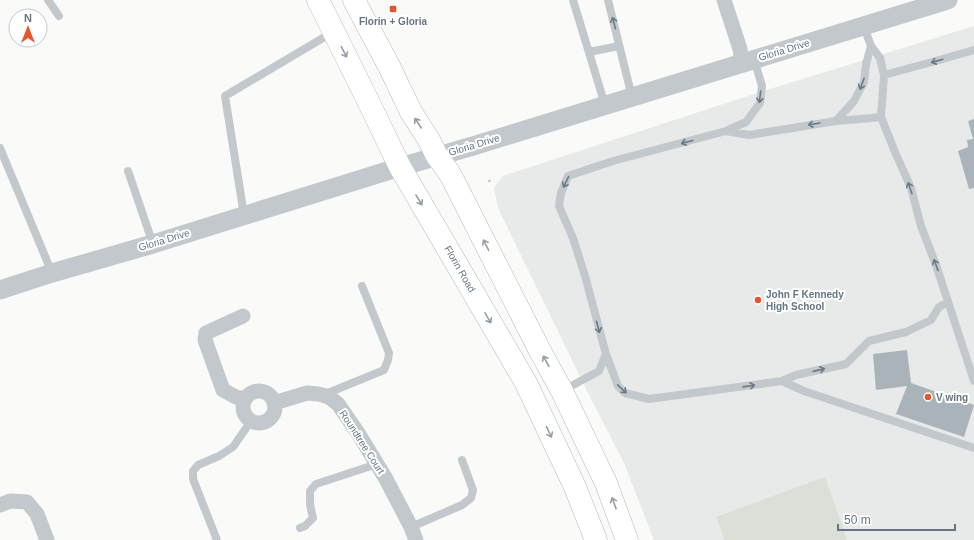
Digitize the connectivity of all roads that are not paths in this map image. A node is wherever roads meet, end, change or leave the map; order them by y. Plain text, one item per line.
1 (48, 0) edge
2 (318, 0) edge
3 (354, 0) edge
4 (573, 0) edge
5 (608, 0) edge
6 (724, 0) edge
7 (942, 1) edge
8 (59, 16) dead end
9 (864, 26) junction
10 (334, 32) junction
11 (619, 46) junction
12 (871, 46) junction
13 (974, 50) edge
14 (589, 52) junction
15 (748, 61) junction
16 (884, 75) junction
17 (632, 97) junction
18 (605, 105) junction
19 (881, 117) junction
20 (836, 121) junction
21 (726, 131) junction
22 (0, 148) edge
23 (437, 156) junction
24 (400, 166) junction
25 (128, 171) dead end
26 (244, 215) junction
27 (153, 244) junction
28 (52, 273) junction
29 (362, 286) dead end
30 (0, 290) edge
31 (948, 302) junction
32 (243, 316) dead end
33 (606, 354) junction
34 (782, 381) junction
35 (974, 381) edge
36 (562, 391) junction
37 (322, 395) junction
38 (245, 399) junction
39 (274, 403) junction
40 (251, 421) junction
41 (974, 448) edge
42 (462, 460) dead end
43 (377, 464) junction
44 (0, 505) edge
45 (300, 528) dead end
46 (414, 534) edge
47 (595, 539) edge
48 (48, 540) edge
49 (217, 540) edge
50 (627, 540) edge

1 - 8 lane
2 - 10 main road, Florin Road
23 -> 3 main road
4 - 14 lane
11 -> 5 lane
6 - 15 street
7 - 9 street, Gloria Drive
9 - 12 lane
9 - 15 street, Gloria Drive
10 -> 24 main road, Florin Road
10 - 26 lane
11 - 14 lane
11 - 17 lane
12 - 16 lane
12 -> 20 lane
13 -> 16 lane
14 - 18 lane
15 - 17 street, Gloria Drive
15 -> 21 lane
16 - 19 lane
17 - 18 street, Gloria Drive
18 - 23 street, Gloria Drive
19 - 20 lane
31 -> 19 lane
20 -> 21 lane
21 -> 33 lane
22 - 28 lane
23 - 24 street, Gloria Drive
36 -> 23 main road
24 - 26 street, Gloria Drive
24 -> 47 main road, Florin Road
25 - 27 lane
26 - 27 street, Gloria Drive
27 - 28 street, Gloria Drive
28 - 30 street, Gloria Drive
29 - 37 lane
34 -> 31 lane
31 - 35 lane
32 - 38 street
33 -> 34 lane
33 - 36 lane
34 - 41 lane
50 -> 36 main road
37 - 39 street, Roundtree Court
37 - 43 street, Roundtree Court
38 - 39 street
38 - 40 street
39 - 40 street
40 - 49 lane
42 - 46 lane
43 - 45 lane
43 - 46 street, Roundtree Court
44 - 48 street

